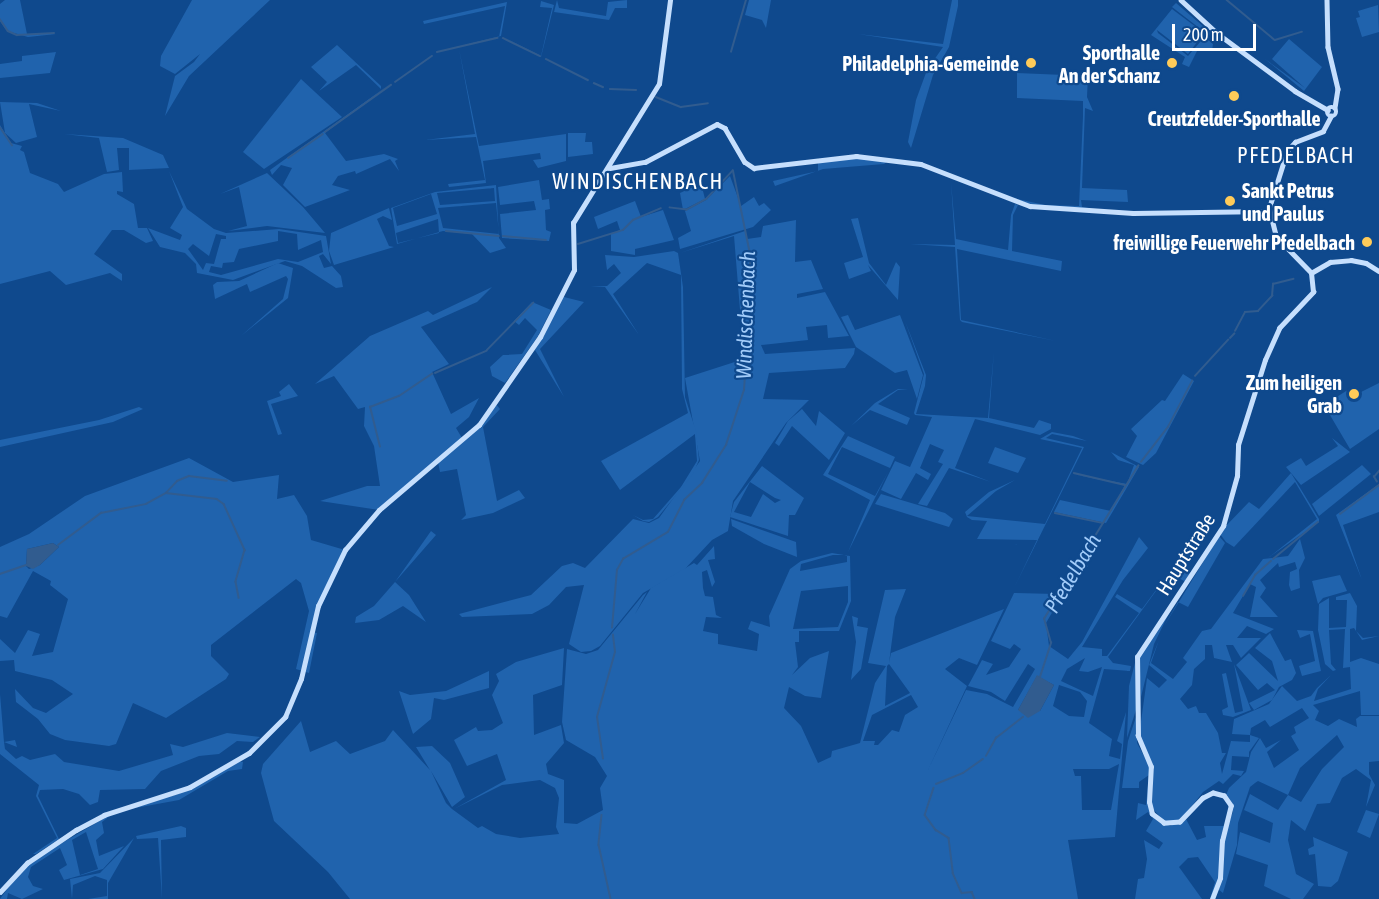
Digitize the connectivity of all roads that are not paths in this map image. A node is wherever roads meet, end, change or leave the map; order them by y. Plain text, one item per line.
1 (670, 0) edge
2 (1181, 0) edge
3 (1327, 0) edge
4 (1335, 108) junction
5 (1327, 109) junction
6 (1330, 116) junction
7 (610, 168) junction
8 (1269, 211) junction
9 (1379, 271) edge
10 (1311, 273) junction
11 (0, 892) edge
12 (1212, 899) edge

1 - 7 main road
2 - 5 main road
3 - 4 main road
4 - 5 main road
4 - 6 main road
5 - 6 main road
6 - 8 main road
7 - 8 main road
7 - 11 main road
8 - 10 main road
9 - 10 main road
10 - 12 main road, Hauptstraße

